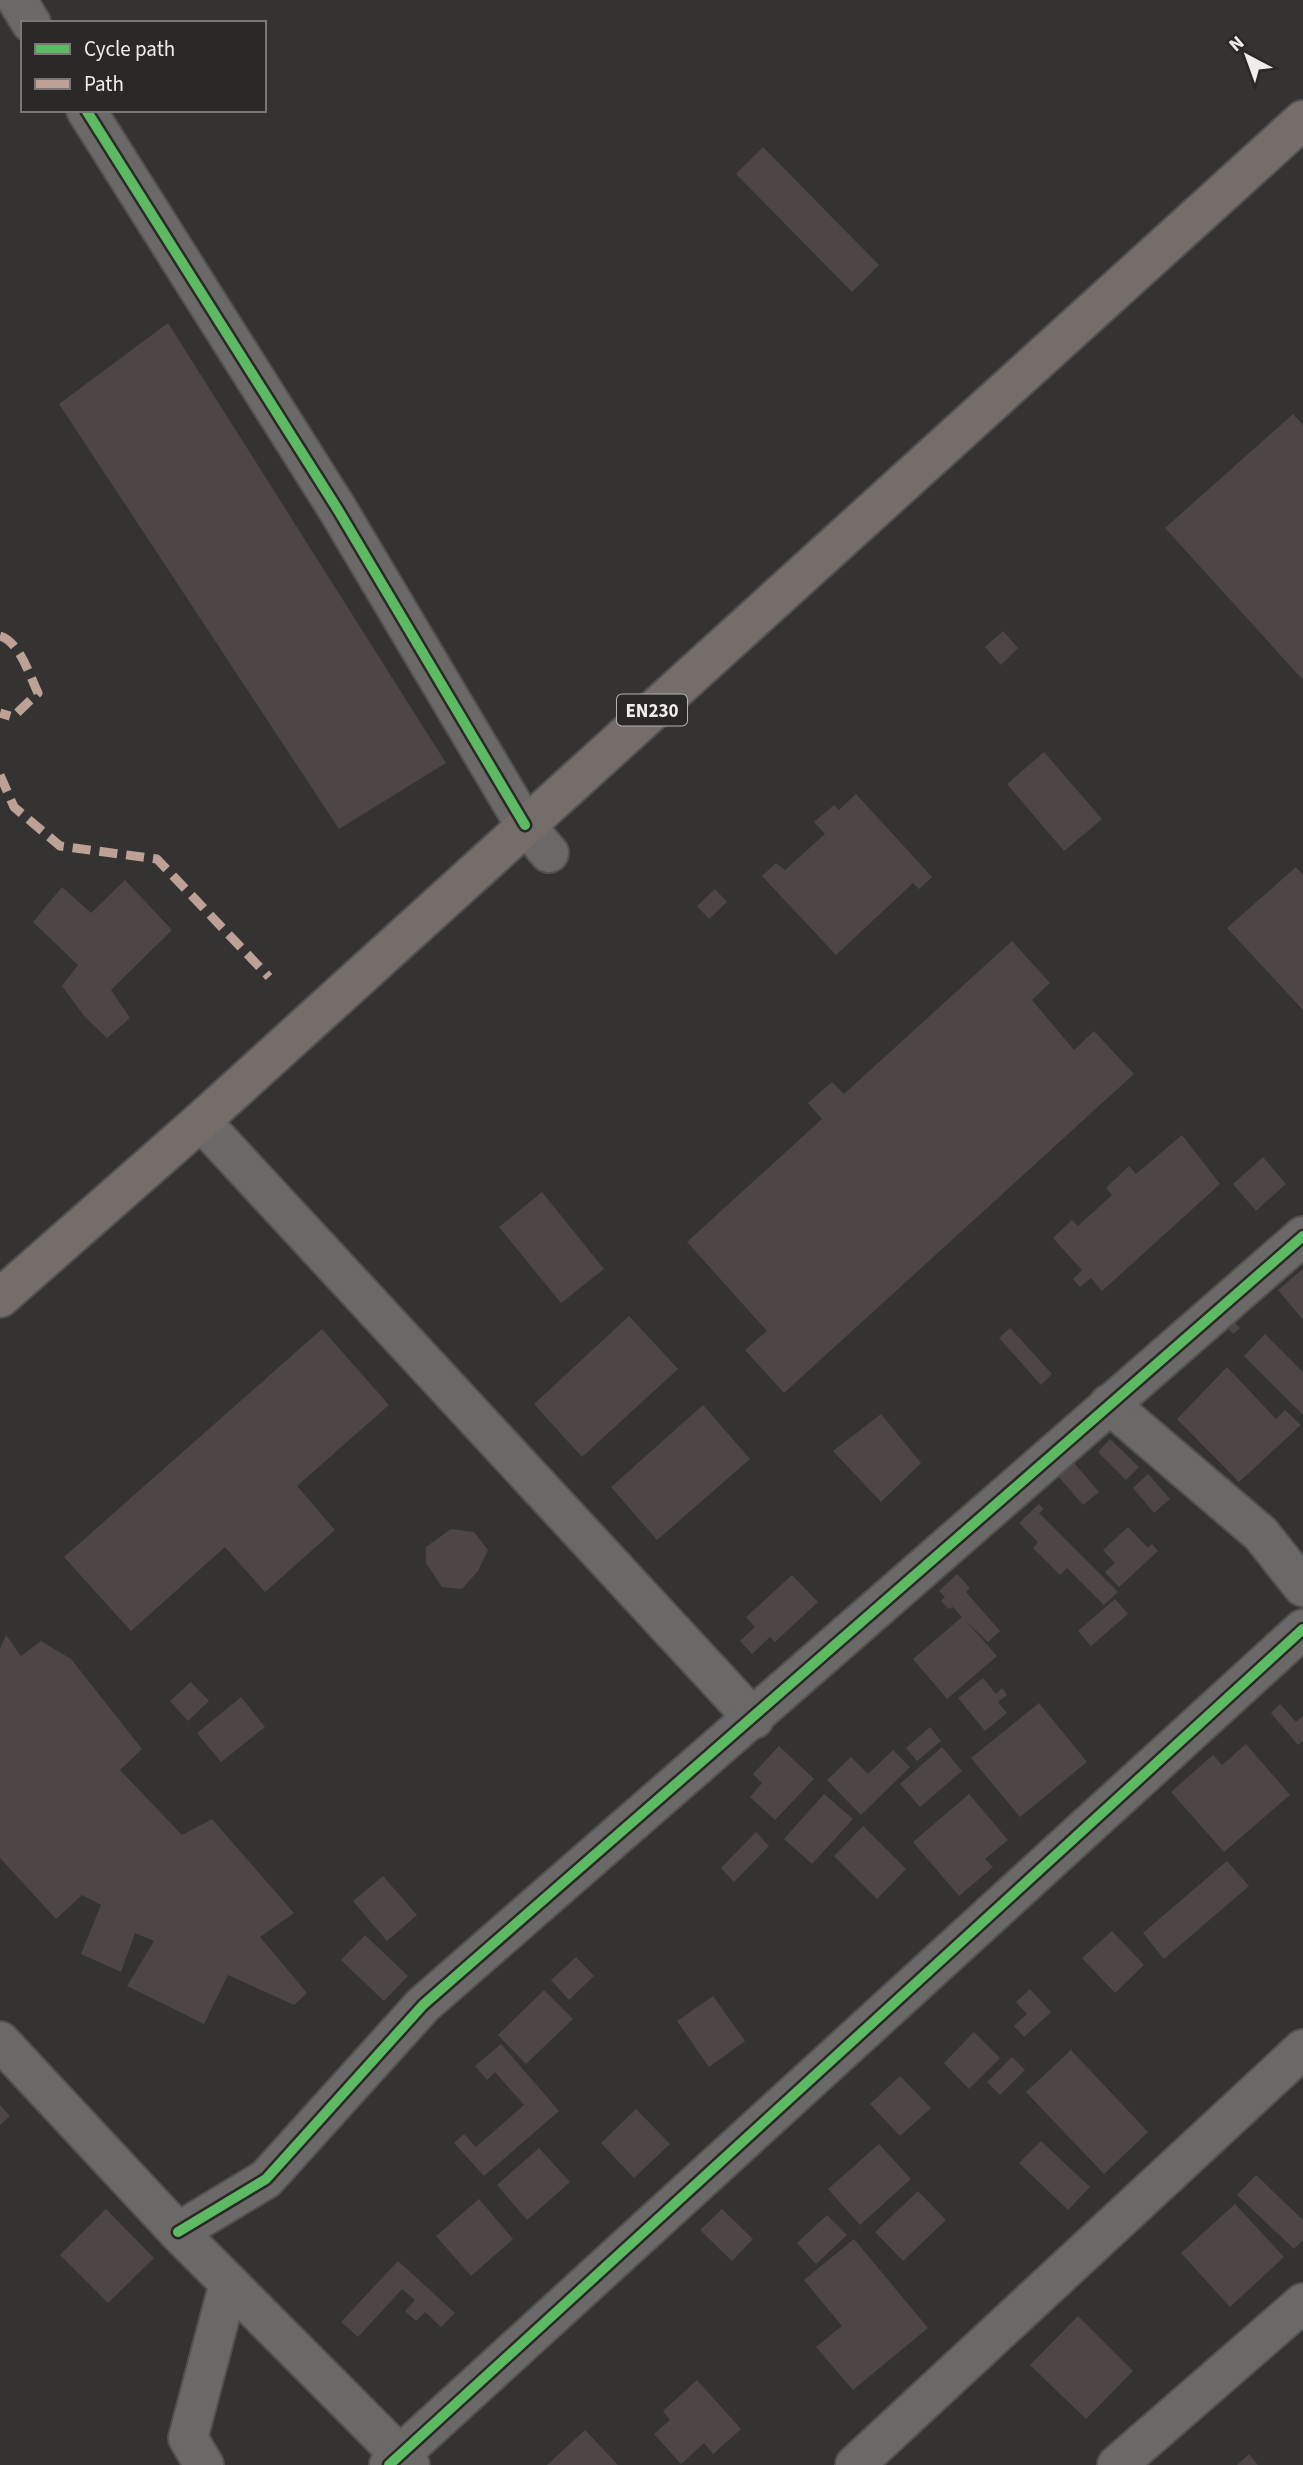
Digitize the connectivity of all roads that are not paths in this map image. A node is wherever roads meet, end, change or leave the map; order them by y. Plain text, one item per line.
1 (17, 0) edge
2 (30, 21) edge
3 (87, 112) edge
4 (1303, 120) edge
5 (537, 839) junction
6 (201, 1121) junction
7 (1303, 1236) edge
8 (0, 1298) edge
9 (1109, 1404) junction
10 (1303, 1587) edge
11 (1303, 1629) edge
12 (754, 1719) junction
13 (0, 2041) edge
14 (1303, 2049) edge
15 (178, 2232) junction
16 (229, 2283) junction
17 (1303, 2303) edge
18 (399, 2462) edge
19 (204, 2465) edge
20 (855, 2465) edge
21 (1117, 2465) edge

1 - 2 street
3 - 5 street
4 - 5 main road, EN230
5 - 6 main road, EN230
6 - 8 main road, EN230
6 - 12 street
7 - 9 street
9 - 10 street
9 - 12 street
11 - 18 street
12 - 15 street
13 - 15 street
14 - 20 street
15 - 16 street
16 - 18 street
16 - 19 street
17 - 21 street

